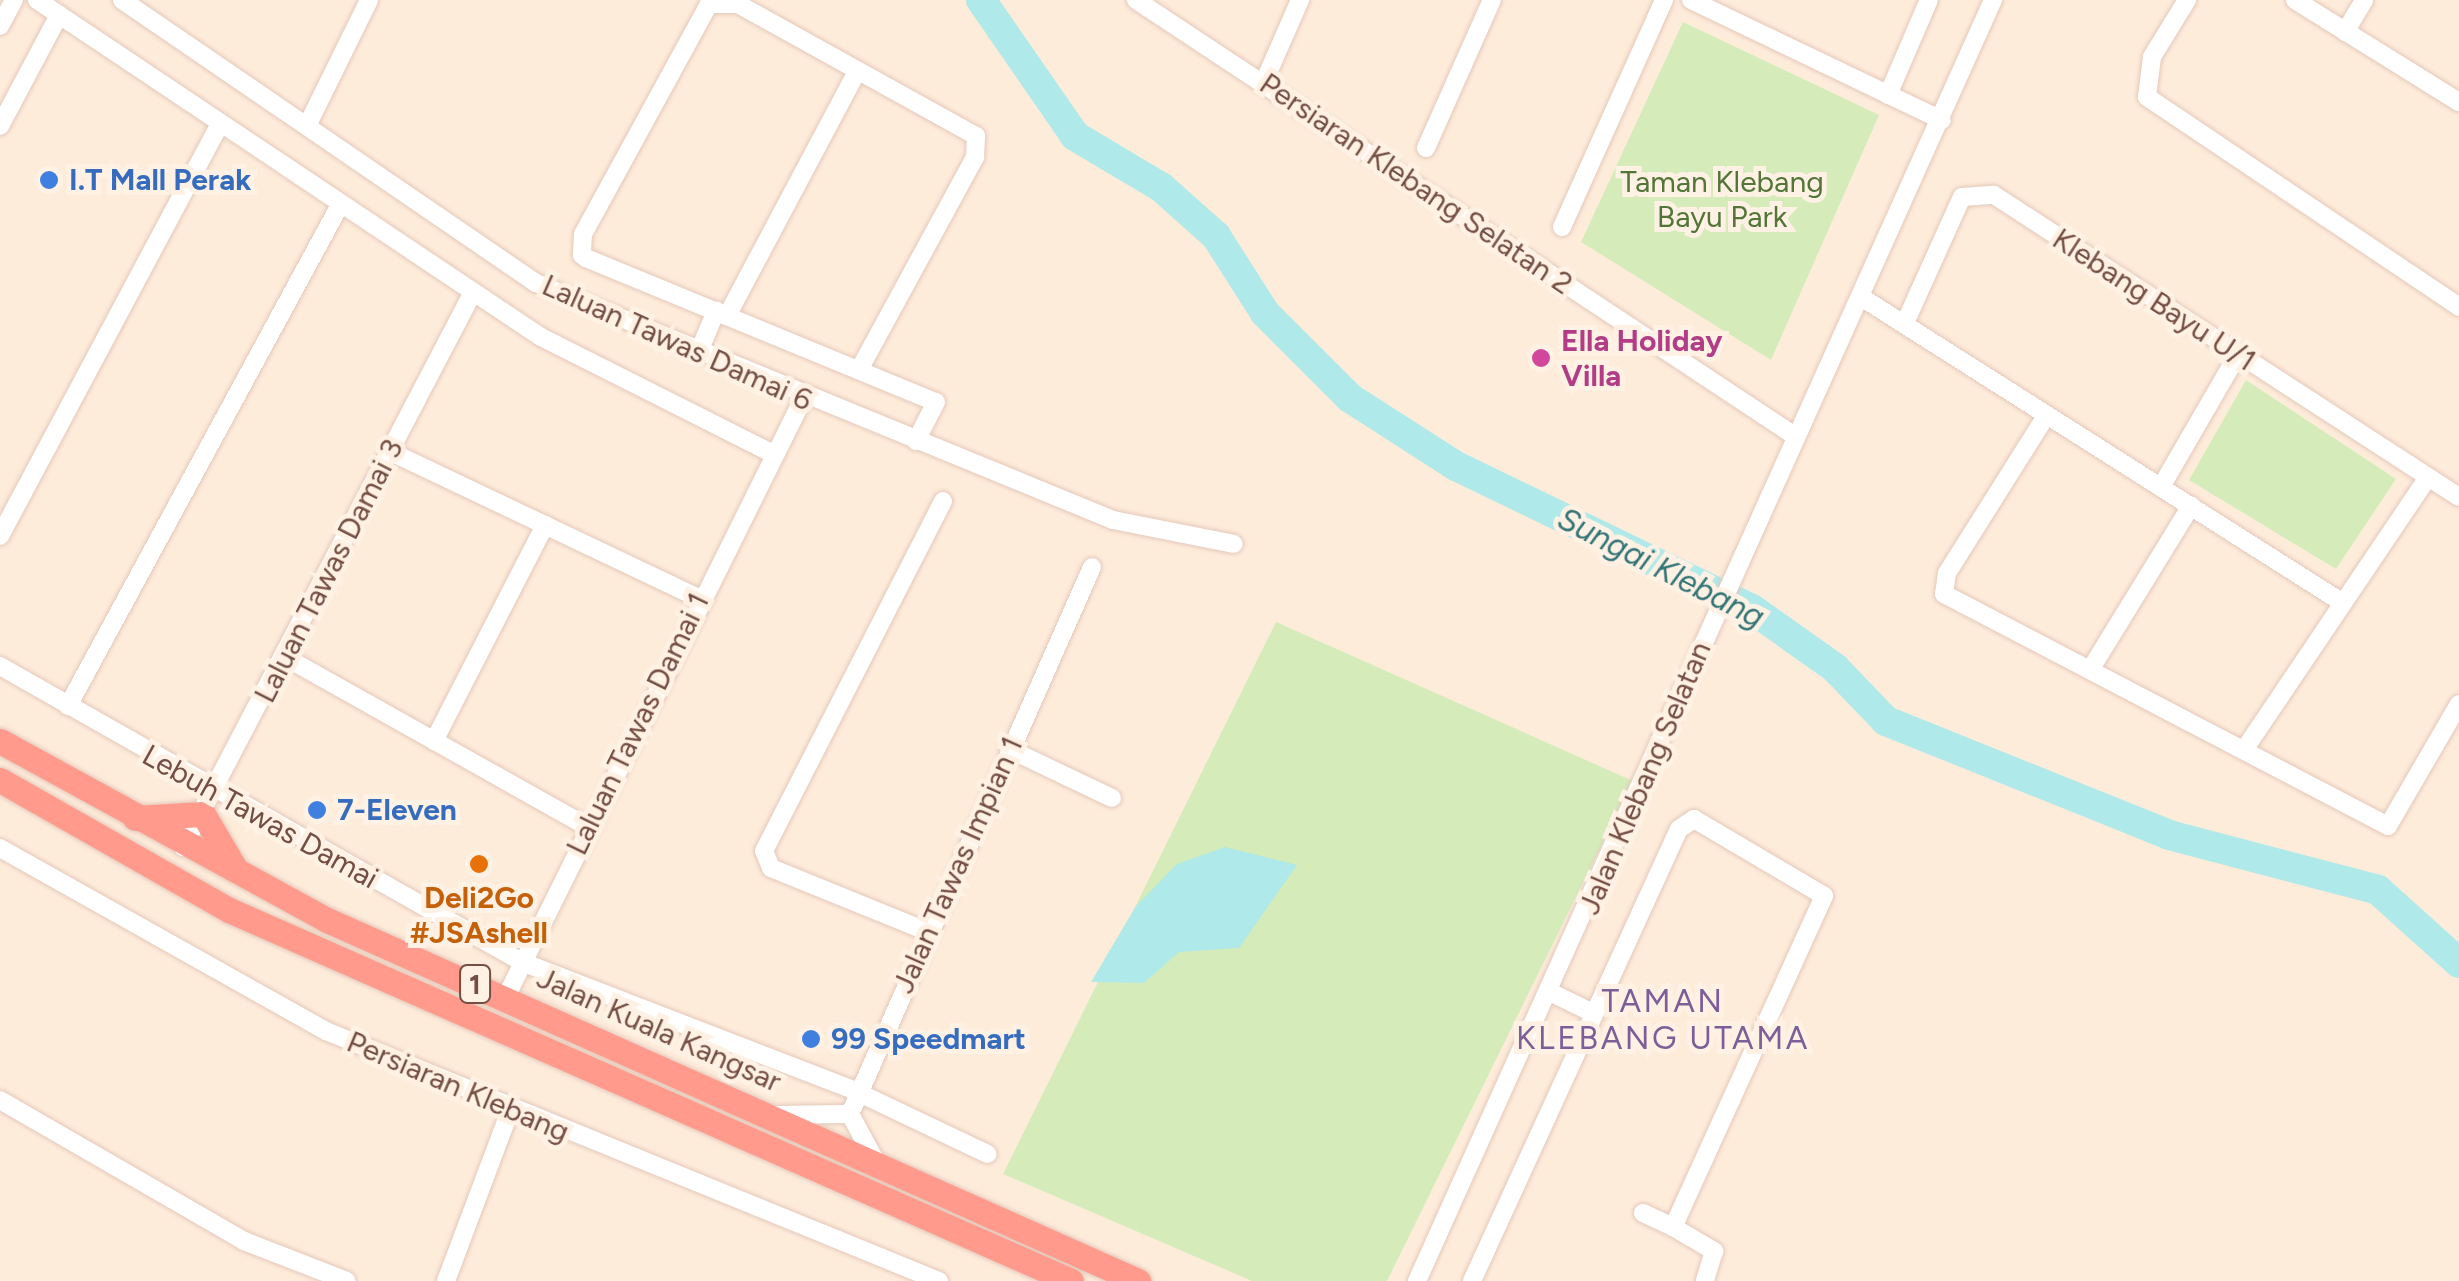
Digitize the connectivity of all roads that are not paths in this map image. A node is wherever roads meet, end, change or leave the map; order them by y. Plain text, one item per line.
1 (14, 0) edge
2 (37, 0) edge
3 (122, 0) edge
4 (369, 0) edge
5 (1300, 0) edge
6 (1492, 0) edge
7 (1664, 0) edge
8 (1691, 0) edge
9 (1929, 0) edge
10 (1993, 0) edge
11 (2187, 0) edge
12 (2295, 0) edge
13 (2364, 0) edge
14 (1139, 1) edge
15 (59, 14) junction
16 (0, 26) edge
17 (2344, 32) junction
18 (856, 71) junction
19 (1264, 82) junction
20 (1888, 94) junction
21 (2459, 102) edge
22 (1942, 120) junction
23 (308, 122) junction
24 (220, 124) junction
25 (0, 126) edge
26 (1426, 148) dead end
27 (340, 205) junction
28 (1562, 227) dead end
29 (472, 294) junction
30 (1862, 297) junction
31 (2459, 307) edge
32 (721, 314) junction
33 (1906, 323) junction
34 (698, 354) junction
35 (2238, 354) junction
36 (859, 370) junction
37 (803, 399) junction
38 (2046, 416) junction
39 (1794, 436) junction
40 (916, 440) junction
41 (390, 452) junction
42 (772, 452) junction
43 (2428, 476) junction
44 (2161, 487) junction
45 (2459, 497) edge
46 (943, 501) dead end
47 (2191, 506) junction
48 (545, 525) junction
49 (0, 536) edge
50 (1234, 544) dead end
51 (1092, 568) dead end
52 (700, 598) junction
53 (2344, 603) junction
54 (285, 658) junction
55 (0, 666) edge
56 (2090, 670) junction
57 (2459, 704) edge
58 (68, 706) junction
59 (0, 740) edge
60 (434, 741) junction
61 (1009, 750) junction
62 (2244, 750) junction
63 (0, 780) edge
64 (1112, 798) dead end
65 (208, 804) junction
66 (128, 817) junction
67 (588, 827) junction
68 (183, 846) junction
69 (0, 848) edge
70 (112, 848) junction
71 (243, 878) junction
72 (229, 910) junction
73 (926, 931) junction
74 (522, 962) junction
75 (1552, 993) junction
76 (506, 998) junction
77 (1594, 1013) junction
78 (860, 1092) junction
79 (0, 1100) edge
80 (510, 1111) junction
81 (850, 1114) junction
82 (770, 1115) junction
83 (988, 1154) dead end
84 (876, 1162) junction
85 (1643, 1213) dead end
86 (1673, 1226) junction
87 (347, 1281) edge
88 (446, 1281) edge
89 (939, 1281) edge
90 (1072, 1281) edge
91 (1138, 1281) edge
92 (1418, 1281) edge
93 (1472, 1281) edge
94 (1705, 1281) edge

1 - 16 street
2 - 15 street, Laluan Tawas Damai 6
3 - 23 street, Laluan Tawas Damai 6
4 - 23 street
5 - 19 street
6 - 26 street
7 - 28 street
8 - 20 street
9 - 20 street
10 - 22 street, Jalan Klebang Selatan
11 - 31 street
12 - 17 street
13 - 17 street
14 - 19 street, Persiaran Klebang Selatan 2
15 - 24 street, Laluan Tawas Damai 6
15 - 25 street
17 - 21 street
18 - 32 street
18 - 32 street
18 - 36 street
19 - 39 street, Persiaran Klebang Selatan 2
20 - 22 street
22 - 30 street, Jalan Klebang Selatan
23 - 34 street, Laluan Tawas Damai 6
24 - 27 street, Laluan Tawas Damai 6
24 - 49 street
27 - 29 street, Laluan Tawas Damai 6
27 - 58 street
29 - 41 street, Laluan Tawas Damai 3
29 - 42 street, Laluan Tawas Damai 6
30 - 33 street
30 - 39 street, Jalan Klebang Selatan
32 - 34 street
32 - 36 street
33 - 35 street, Klebang Bayu U/1
33 - 38 street
34 - 37 street, Laluan Tawas Damai 6
35 - 43 street, Klebang Bayu U/1
35 - 44 street
36 - 40 street
37 - 40 street, Laluan Tawas Damai 6
37 - 42 street, Laluan Tawas Damai 1
38 - 44 street
38 - 56 street
39 - 75 street, Jalan Klebang Selatan
40 - 50 street, Laluan Tawas Damai 6
41 - 48 street
41 - 54 street, Laluan Tawas Damai 3
42 - 52 street, Laluan Tawas Damai 1
43 - 45 street, Klebang Bayu U/1
43 - 53 street
44 - 47 street
46 - 73 street
47 - 53 street
47 - 56 street
48 - 52 street
48 - 60 street
51 - 61 street, Jalan Tawas Impian 1
52 - 67 street, Laluan Tawas Damai 1
53 - 62 street
54 - 60 street
54 - 65 street, Laluan Tawas Damai 3
55 - 58 street, Lebuh Tawas Damai
56 - 62 street
57 - 62 street
58 - 65 street, Lebuh Tawas Damai
59 - 66 highway, Jalan Kuala Kangsar / 1
60 - 67 street
61 - 64 street
61 - 73 street, Jalan Tawas Impian 1
63 - 70 highway, 1
65 - 66 highway
65 - 68 street, Laluan Tawas Damai 3
65 - 71 highway
65 - 74 street, Lebuh Tawas Damai
66 - 68 highway, Jalan Kuala Kangsar / 1
67 - 74 street, Laluan Tawas Damai 1
68 - 70 highway
68 - 71 highway, Jalan Kuala Kangsar / 1
68 - 72 highway
69 - 80 street, Persiaran Klebang
70 - 72 highway, 1
71 - 76 highway, Jalan Kuala Kangsar / 1
72 - 90 highway, 1
73 - 78 street, Jalan Tawas Impian 1
74 - 76 street, Laluan Tawas Damai 1
74 - 78 street, Lebuh Tawas Damai
75 - 77 street
75 - 92 street, Jalan Klebang Selatan
76 - 82 highway, Jalan Kuala Kangsar / 1
77 - 86 street
77 - 93 street
78 - 81 street, Jalan Tawas Impian 1
78 - 83 street, Lebuh Tawas Damai
79 - 87 street
80 - 88 street
80 - 89 street, Persiaran Klebang
81 - 82 street
81 - 84 street
82 - 84 highway, Jalan Kuala Kangsar / 1
84 - 91 highway, Jalan Kuala Kangsar / 1
85 - 86 street
86 - 94 street

